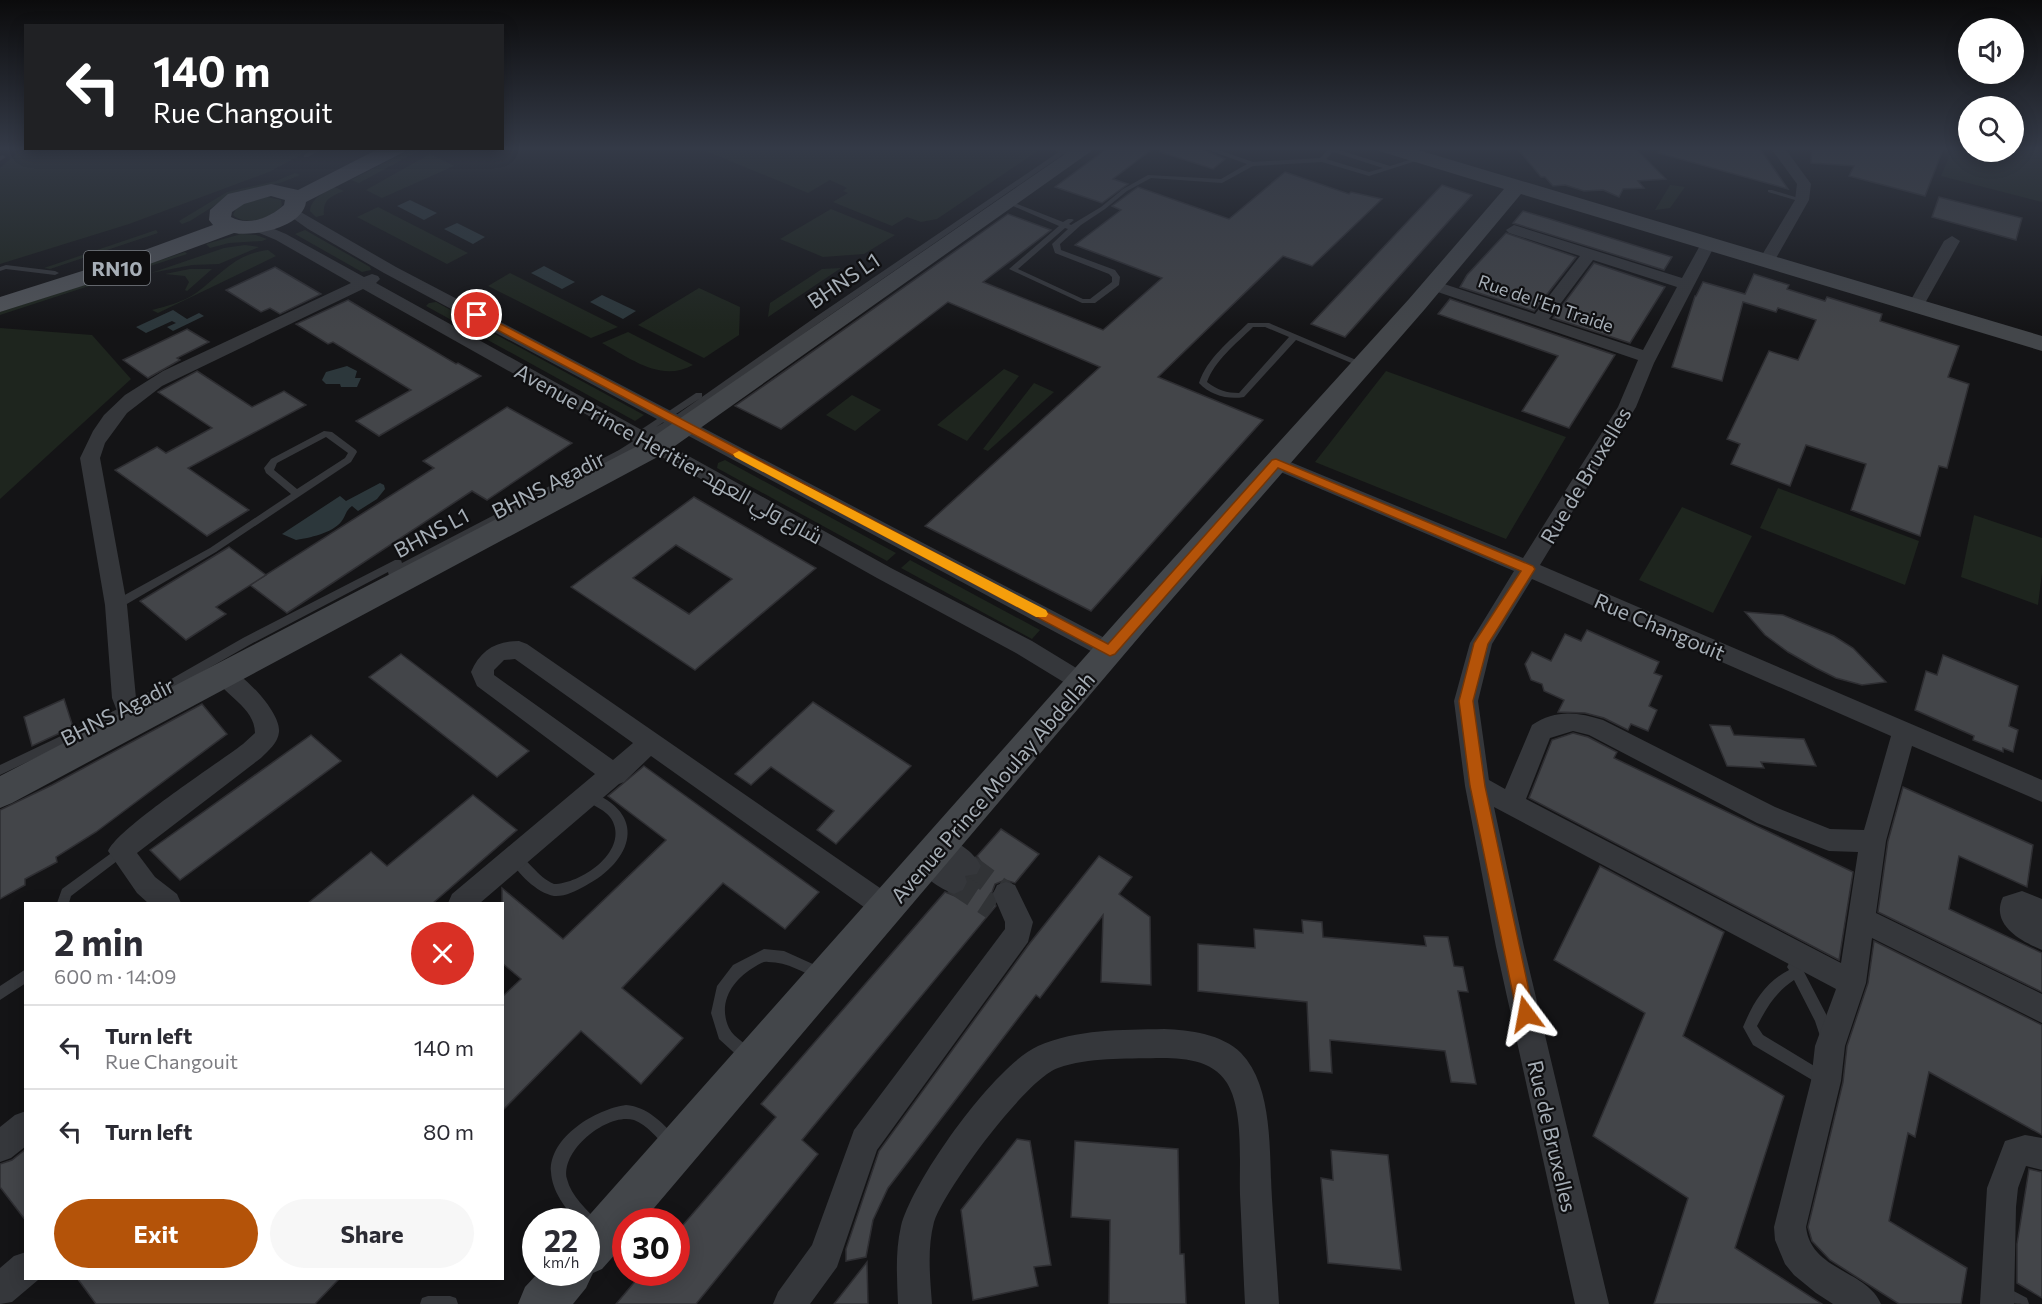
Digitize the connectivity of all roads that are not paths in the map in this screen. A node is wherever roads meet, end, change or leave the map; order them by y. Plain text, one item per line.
1 (224, 208) edge
2 (285, 208) edge
3 (297, 208) edge
4 (982, 208) edge
5 (999, 208) edge
6 (1031, 208) edge
7 (1103, 208) edge
8 (1498, 208) edge
9 (1587, 208) edge
10 (1797, 208) edge
11 (235, 222) junction
12 (1071, 224) junction
13 (1514, 230) dead end
14 (1952, 241) dead end
15 (1708, 243) junction
16 (1590, 254) junction
17 (1767, 260) junction
18 (3, 268) edge
19 (390, 270) junction
20 (55, 273) junction
21 (364, 284) junction
22 (1432, 285) junction
23 (1686, 285) junction
24 (0, 291) edge
25 (0, 305) edge
26 (1916, 305) junction
27 (1539, 320) junction
28 (1294, 337) junction
29 (2042, 344) edge
30 (1648, 358) junction
31 (1364, 365) junction
32 (676, 421) junction
33 (646, 441) junction
34 (1276, 463) junction
35 (296, 493) junction
36 (1528, 569) junction
37 (116, 606) junction
38 (1110, 651) junction
39 (224, 675) junction
40 (1083, 683) junction
41 (129, 714) junction
42 (1904, 732) junction
43 (652, 741) junction
44 (0, 770) edge
45 (615, 775) junction
46 (0, 781) edge
47 (1477, 786) junction
48 (2042, 791) edge
49 (0, 793) edge
50 (588, 796) junction
51 (1512, 804) junction
52 (1873, 841) junction
53 (121, 851) junction
54 (515, 858) junction
55 (63, 902) edge
56 (167, 902) edge
57 (462, 902) edge
58 (1005, 904) tunnel mouth
59 (887, 908) junction
60 (2042, 911) edge
61 (1861, 920) junction
62 (2042, 937) edge
63 (1785, 948) junction
64 (1797, 972) junction
65 (24, 976) edge
66 (826, 977) junction
67 (1852, 984) junction
68 (0, 994) edge
69 (2042, 1009) edge
70 (1830, 1046) junction
71 (754, 1061) junction
72 (1826, 1081) junction
73 (24, 1128) edge
74 (0, 1147) edge
75 (678, 1148) junction
76 (2042, 1154) edge
77 (574, 1208) edge
78 (600, 1237) edge
79 (558, 1286) edge
80 (2005, 1299) edge
81 (428, 1304) edge
82 (450, 1304) edge
83 (542, 1304) edge
84 (790, 1304) edge
85 (915, 1304) edge
86 (1262, 1304) edge
87 (1592, 1304) edge
88 (1864, 1304) edge

1 - 11 main road, RN10
2 - 11 main road, RN10
3 - 19 street, Avenue Prince Heritier شارع ولي العهد
4 - 32 lane, BHNS L1
5 - 32 street, BHNS Agadir
6 - 12 lane
7 - 12 lane
8 - 22 street, Avenue Prince Moulay Abdellah
9 - 15 street
10 - 17 street
11 - 20 main road, RN10
11 - 21 street, Avenue Prince Heritier شارع ولي العهد
11 - 25 main road, RN10
12 - 12 lane
13 - 16 street
14 - 26 street
15 - 17 street
15 - 23 street, Rue de Bruxelles
16 - 23 street
16 - 27 street
17 - 26 street
18 - 20 lane
19 - 21 street
19 - 32 street, Avenue Prince Heritier شارع ولي العهد
20 - 24 main road, RN10
21 - 33 street, Avenue Prince Heritier شارع ولي العهد
21 - 37 street
22 - 27 street, Rue de l'En Traide
22 - 31 street, Avenue Prince Moulay Abdellah
23 - 30 street, Rue de Bruxelles
26 - 29 street
27 - 30 street, Rue de l'En Traide
28 - 28 lane
28 - 31 lane
30 - 36 street, Rue de Bruxelles
31 - 34 street, Avenue Prince Moulay Abdellah
32 - 33 street, BHNS Agadir
32 - 38 street, Avenue Prince Heritier شارع ولي العهد
33 - 39 street, BHNS Agadir
33 - 40 street, Avenue Prince Heritier شارع ولي العهد
33 - 41 lane, BHNS L1
34 - 36 street, Rue Changouit
34 - 38 street, Avenue Prince Moulay Abdellah
35 - 35 lane
35 - 37 lane
36 - 42 street, Rue Changouit
36 - 47 street, Rue de Bruxelles
37 - 41 street
38 - 40 street, Avenue Prince Moulay Abdellah
39 - 41 street, BHNS Agadir
39 - 53 street
40 - 59 street, Avenue Prince Moulay Abdellah
41 - 44 lane, BHNS Agadir
41 - 46 lane, BHNS L1
41 - 49 street, BHNS Agadir
42 - 48 street, Rue Changouit
42 - 52 street
43 - 45 street
43 - 45 street
43 - 59 street
45 - 50 street
47 - 51 street
47 - 87 street, Rue de Bruxelles
50 - 54 street
50 - 54 lane
51 - 52 street
51 - 63 street
52 - 61 street
53 - 55 lane
53 - 56 street
54 - 57 street
58 - 84 street
59 - 66 street, Avenue Prince Moulay Abdellah
60 - 62 street
61 - 67 street
61 - 69 street
63 - 64 lane
63 - 67 street
64 - 70 lane
64 - 72 lane
65 - 68 lane
66 - 71 street, Avenue Prince Moulay Abdellah
66 - 71 lane
67 - 70 street
70 - 72 street
71 - 75 street, Avenue Prince Moulay Abdellah
72 - 88 street
73 - 74 street
75 - 77 lane
75 - 78 street, Avenue Prince Moulay Abdellah
76 - 80 street
79 - 83 street
81 - 82 lane
85 - 86 street

